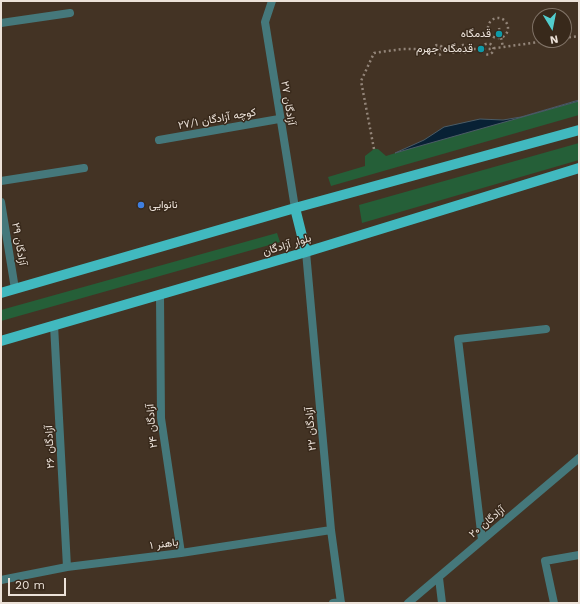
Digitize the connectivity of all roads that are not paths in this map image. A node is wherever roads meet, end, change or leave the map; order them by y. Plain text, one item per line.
1 (272, 1) edge
2 (70, 13) dead end
3 (1, 23) edge
4 (279, 119) junction
5 (579, 130) edge
6 (159, 140) dead end
7 (84, 168) dead end
8 (579, 168) edge
9 (1, 181) edge
10 (1, 202) edge
11 (294, 208) junction
12 (306, 252) junction
13 (16, 289) junction
14 (1, 293) edge
15 (160, 296) junction
16 (54, 325) junction
17 (546, 329) dead end
18 (1, 341) edge
19 (579, 458) edge
20 (331, 530) junction
21 (482, 540) junction
22 (181, 553) junction
23 (579, 555) edge
24 (67, 567) junction
25 (439, 578) junction
26 (1, 580) edge
27 (338, 602) edge
28 (408, 603) edge
29 (442, 603) edge
30 (554, 603) edge

1 - 4 street, آزادگان ۲۷
2 - 3 street
4 - 6 street, کوچه آزادگان ۲۷/۱
4 - 11 street, آزادگان ۲۷
5 - 11 main road
7 - 9 street
8 - 12 main road, بلوار آزادگان
10 - 13 street, آزادگان ۲۹
11 - 12 main road
11 - 13 main road
12 - 15 main road, بلوار آزادگان
12 - 20 street, آزادگان ۲۲
13 - 14 main road
15 - 16 main road, بلوار آزادگان
15 - 22 street, آزادگان ۲۴
16 - 18 main road, بلوار آزادگان
16 - 24 street, آزادگان ۲۶
17 - 21 street
19 - 21 street, آزادگان ۲۰
20 - 22 street, باهنر ۱
20 - 27 street, آزادگان ۲۲
21 - 25 street, آزادگان ۲۰
22 - 24 street, باهنر ۱
23 - 30 street
24 - 26 street, باهنر ۱
25 - 28 street, آزادگان ۲۰
25 - 29 street

